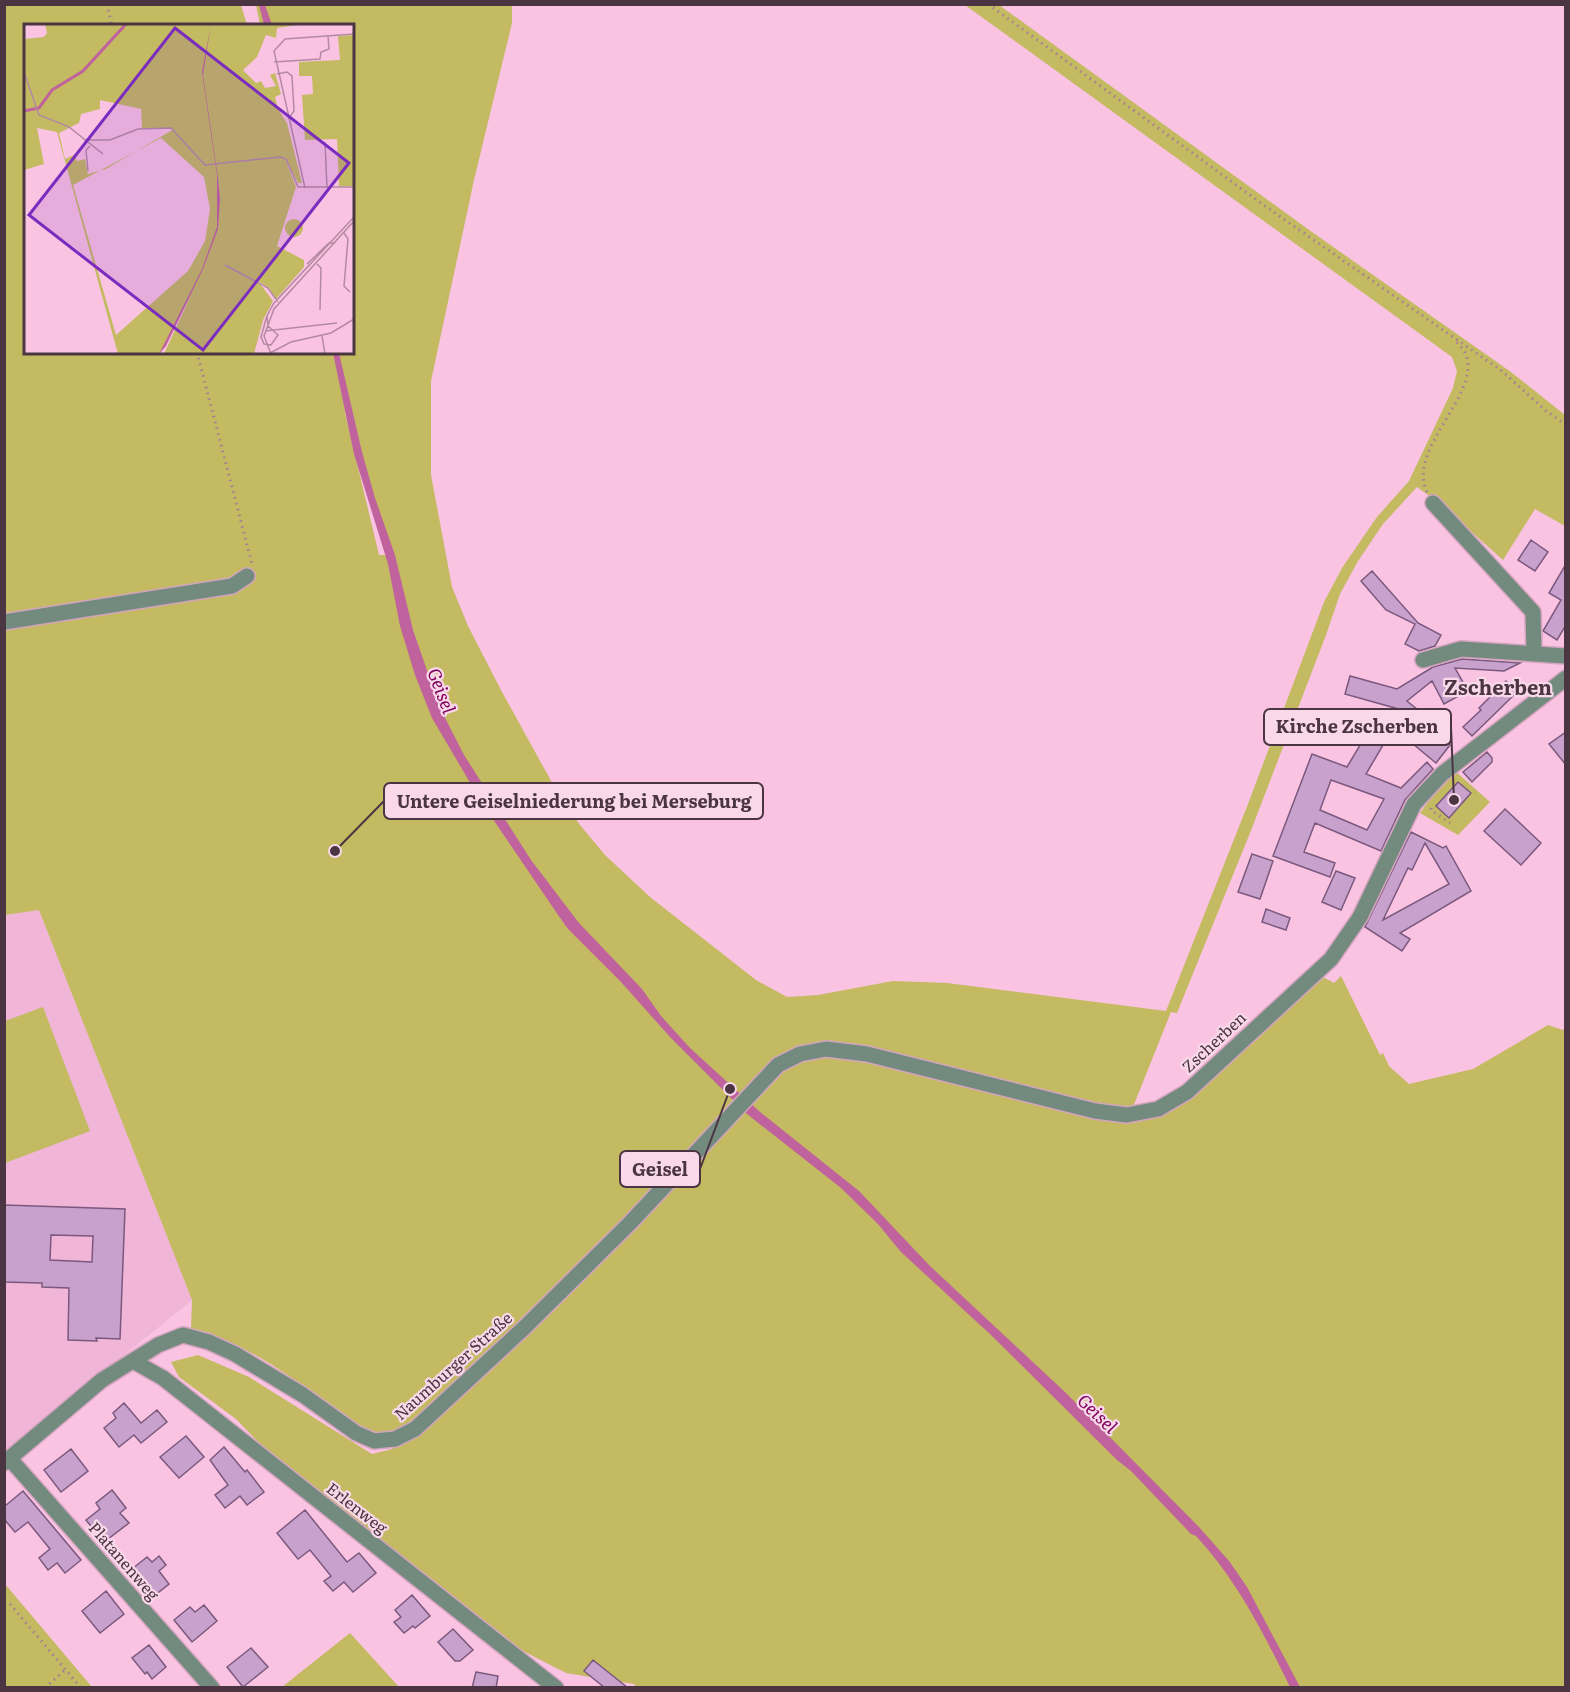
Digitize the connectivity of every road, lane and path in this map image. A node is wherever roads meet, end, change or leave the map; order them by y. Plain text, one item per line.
1 (107, 4) edge
2 (988, 4) edge
3 (112, 24) edge
4 (1452, 336) junction
5 (198, 354) edge
6 (1566, 425) edge
7 (1433, 503) joint
8 (247, 576) joint
9 (4, 622) edge
10 (1534, 652) junction
11 (1566, 656) edge
12 (1423, 660) dead end
13 (1566, 678) edge
14 (730, 1116) joint
15 (133, 1361) junction
16 (7, 1461) edge
17 (10, 1604) dead end
18 (66, 1670) junction
19 (535, 1681) edge
20 (45, 1688) edge
21 (81, 1688) edge
22 (212, 1688) edge
23 (556, 1688) edge

1 - 3 path
2 - 4 path
4 - 6 path
4 - 7 path
5 - 8 path
7 - 10 street
8 - 9 street
10 - 11 street
10 - 12 street
13 - 14 street, Zscherben
14 - 15 street, Naumburger Straße
15 - 16 street, Naumburger Straße
15 - 19 street, Erlenweg
16 - 22 street, Platanenweg
17 - 18 path
18 - 20 path
18 - 21 path
19 - 23 street, Erlenweg

